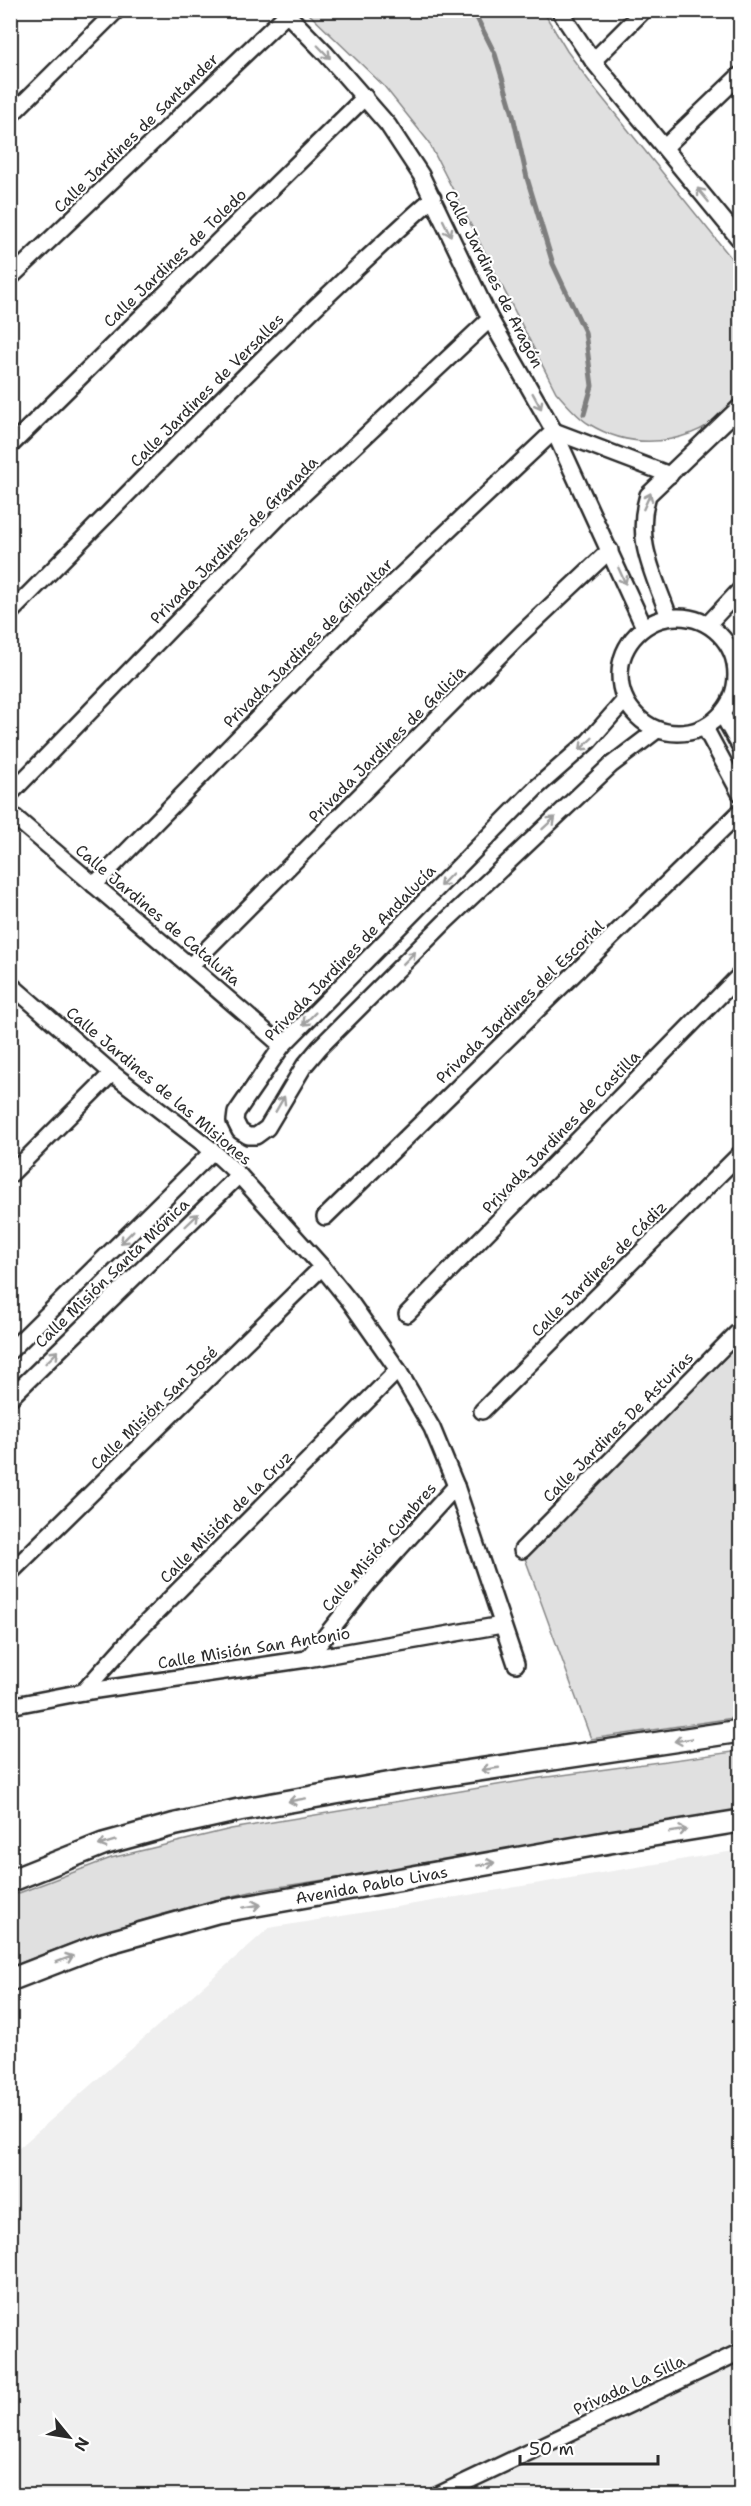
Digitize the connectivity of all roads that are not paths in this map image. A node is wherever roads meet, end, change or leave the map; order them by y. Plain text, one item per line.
1 (117, 10) edge
2 (560, 10) edge
3 (644, 10) edge
4 (285, 12) edge
5 (593, 61) junction
6 (741, 75) edge
7 (365, 97) junction
8 (10, 116) edge
9 (665, 147) junction
10 (433, 198) junction
11 (741, 240) edge
12 (10, 278) edge
13 (490, 319) junction
14 (741, 407) edge
15 (554, 431) junction
16 (10, 446) edge
17 (670, 475) junction
18 (610, 550) junction
19 (741, 590) edge
20 (10, 613) edge
21 (669, 616) junction
22 (708, 624) junction
23 (644, 627) junction
24 (735, 644) edge
25 (625, 700) junction
26 (722, 714) junction
27 (705, 728) junction
28 (657, 730) junction
29 (741, 746) edge
30 (10, 794) edge
31 (741, 794) edge
32 (741, 812) edge
33 (10, 813) edge
34 (94, 885) junction
35 (191, 965) junction
36 (741, 975) edge
37 (12, 988) edge
38 (282, 1046) junction
39 (112, 1073) junction
40 (213, 1151) junction
41 (741, 1154) edge
42 (10, 1175) edge
43 (239, 1175) junction
44 (326, 1217) dead end
45 (322, 1268) junction
46 (407, 1314) dead end
47 (741, 1330) edge
48 (10, 1351) edge
49 (398, 1370) junction
50 (10, 1398) edge
51 (482, 1411) dead end
52 (456, 1486) junction
53 (522, 1550) dead end
54 (10, 1573) edge
55 (502, 1625) junction
56 (306, 1659) junction
57 (516, 1664) dead end
58 (83, 1692) junction
59 (10, 1706) edge
60 (741, 1731) edge
61 (741, 1821) edge
62 (10, 1881) edge
63 (10, 1980) edge
64 (741, 2352) edge
65 (436, 2496) edge

1 - 8 street
2 - 5 street
3 - 5 street
4 -> 7 street, Calle Jardines de Aragón
4 - 12 street, Calle Jardines de Santander
5 - 9 street
6 - 9 street
7 - 10 street, Calle Jardines de Aragón
7 - 16 street, Calle Jardines de Toledo
11 -> 9 street
10 -> 13 street, Calle Jardines de Aragón
10 - 20 street, Calle Jardines de Versalles
13 -> 15 street, Calle Jardines de Aragón
13 - 30 street, Privada Jardines de Granada
14 - 17 street
15 - 17 street
15 - 18 street, Calle Jardines de Aragón
15 - 34 street, Privada Jardines de Gibraltar
21 -> 17 street
18 -> 23 street, Calle Jardines de Aragón
18 - 35 street, Privada Jardines de Galicia
19 - 22 street
21 - 22 street
21 - 23 street
22 - 24 street
23 - 25 street
24 - 26 street
25 - 28 street
25 -> 38 street, Privada Jardines de Andalucía
26 - 27 street
26 - 29 street
27 - 28 street
27 - 31 street
38 -> 28 street, Privada Jardines de Andalucía
32 - 44 street, Privada Jardines del Escorial
33 - 34 street, Calle Jardines de Cataluña
34 - 35 street, Calle Jardines de Cataluña
35 - 38 street, Calle Jardines de Cataluña
36 - 46 street, Privada Jardines de Castilla
37 - 39 street, Calle Jardines de las Misiones
39 - 40 street, Calle Jardines de las Misiones
39 - 42 street
40 - 43 street, Calle Jardines de las Misiones
40 -> 48 street, Calle Misión Santa Mónica
41 - 51 street, Calle Jardines de Cádiz
43 - 45 street, Calle Jardines de las Misiones
50 -> 43 street, Calle Misión Santa Mónica
45 - 49 street, Calle Jardines de las Misiones
45 - 54 street, Calle Misión San José
47 - 53 street, Calle Jardines De Asturias
49 - 52 street, Calle Jardines de las Misiones
49 - 58 street, Calle Misión de la Cruz
52 - 55 street, Calle Jardines de las Misiones
52 - 56 street, Calle Misión Cumbres
55 - 56 street, Calle Misión San Antonio
55 - 57 street, Calle Jardines de las Misiones
56 - 58 street, Calle Misión San Antonio
58 - 59 street, Calle Misión San Antonio
60 -> 62 main road
63 -> 61 main road, Avenida Pablo Livas
64 - 65 street, Privada La Silla

